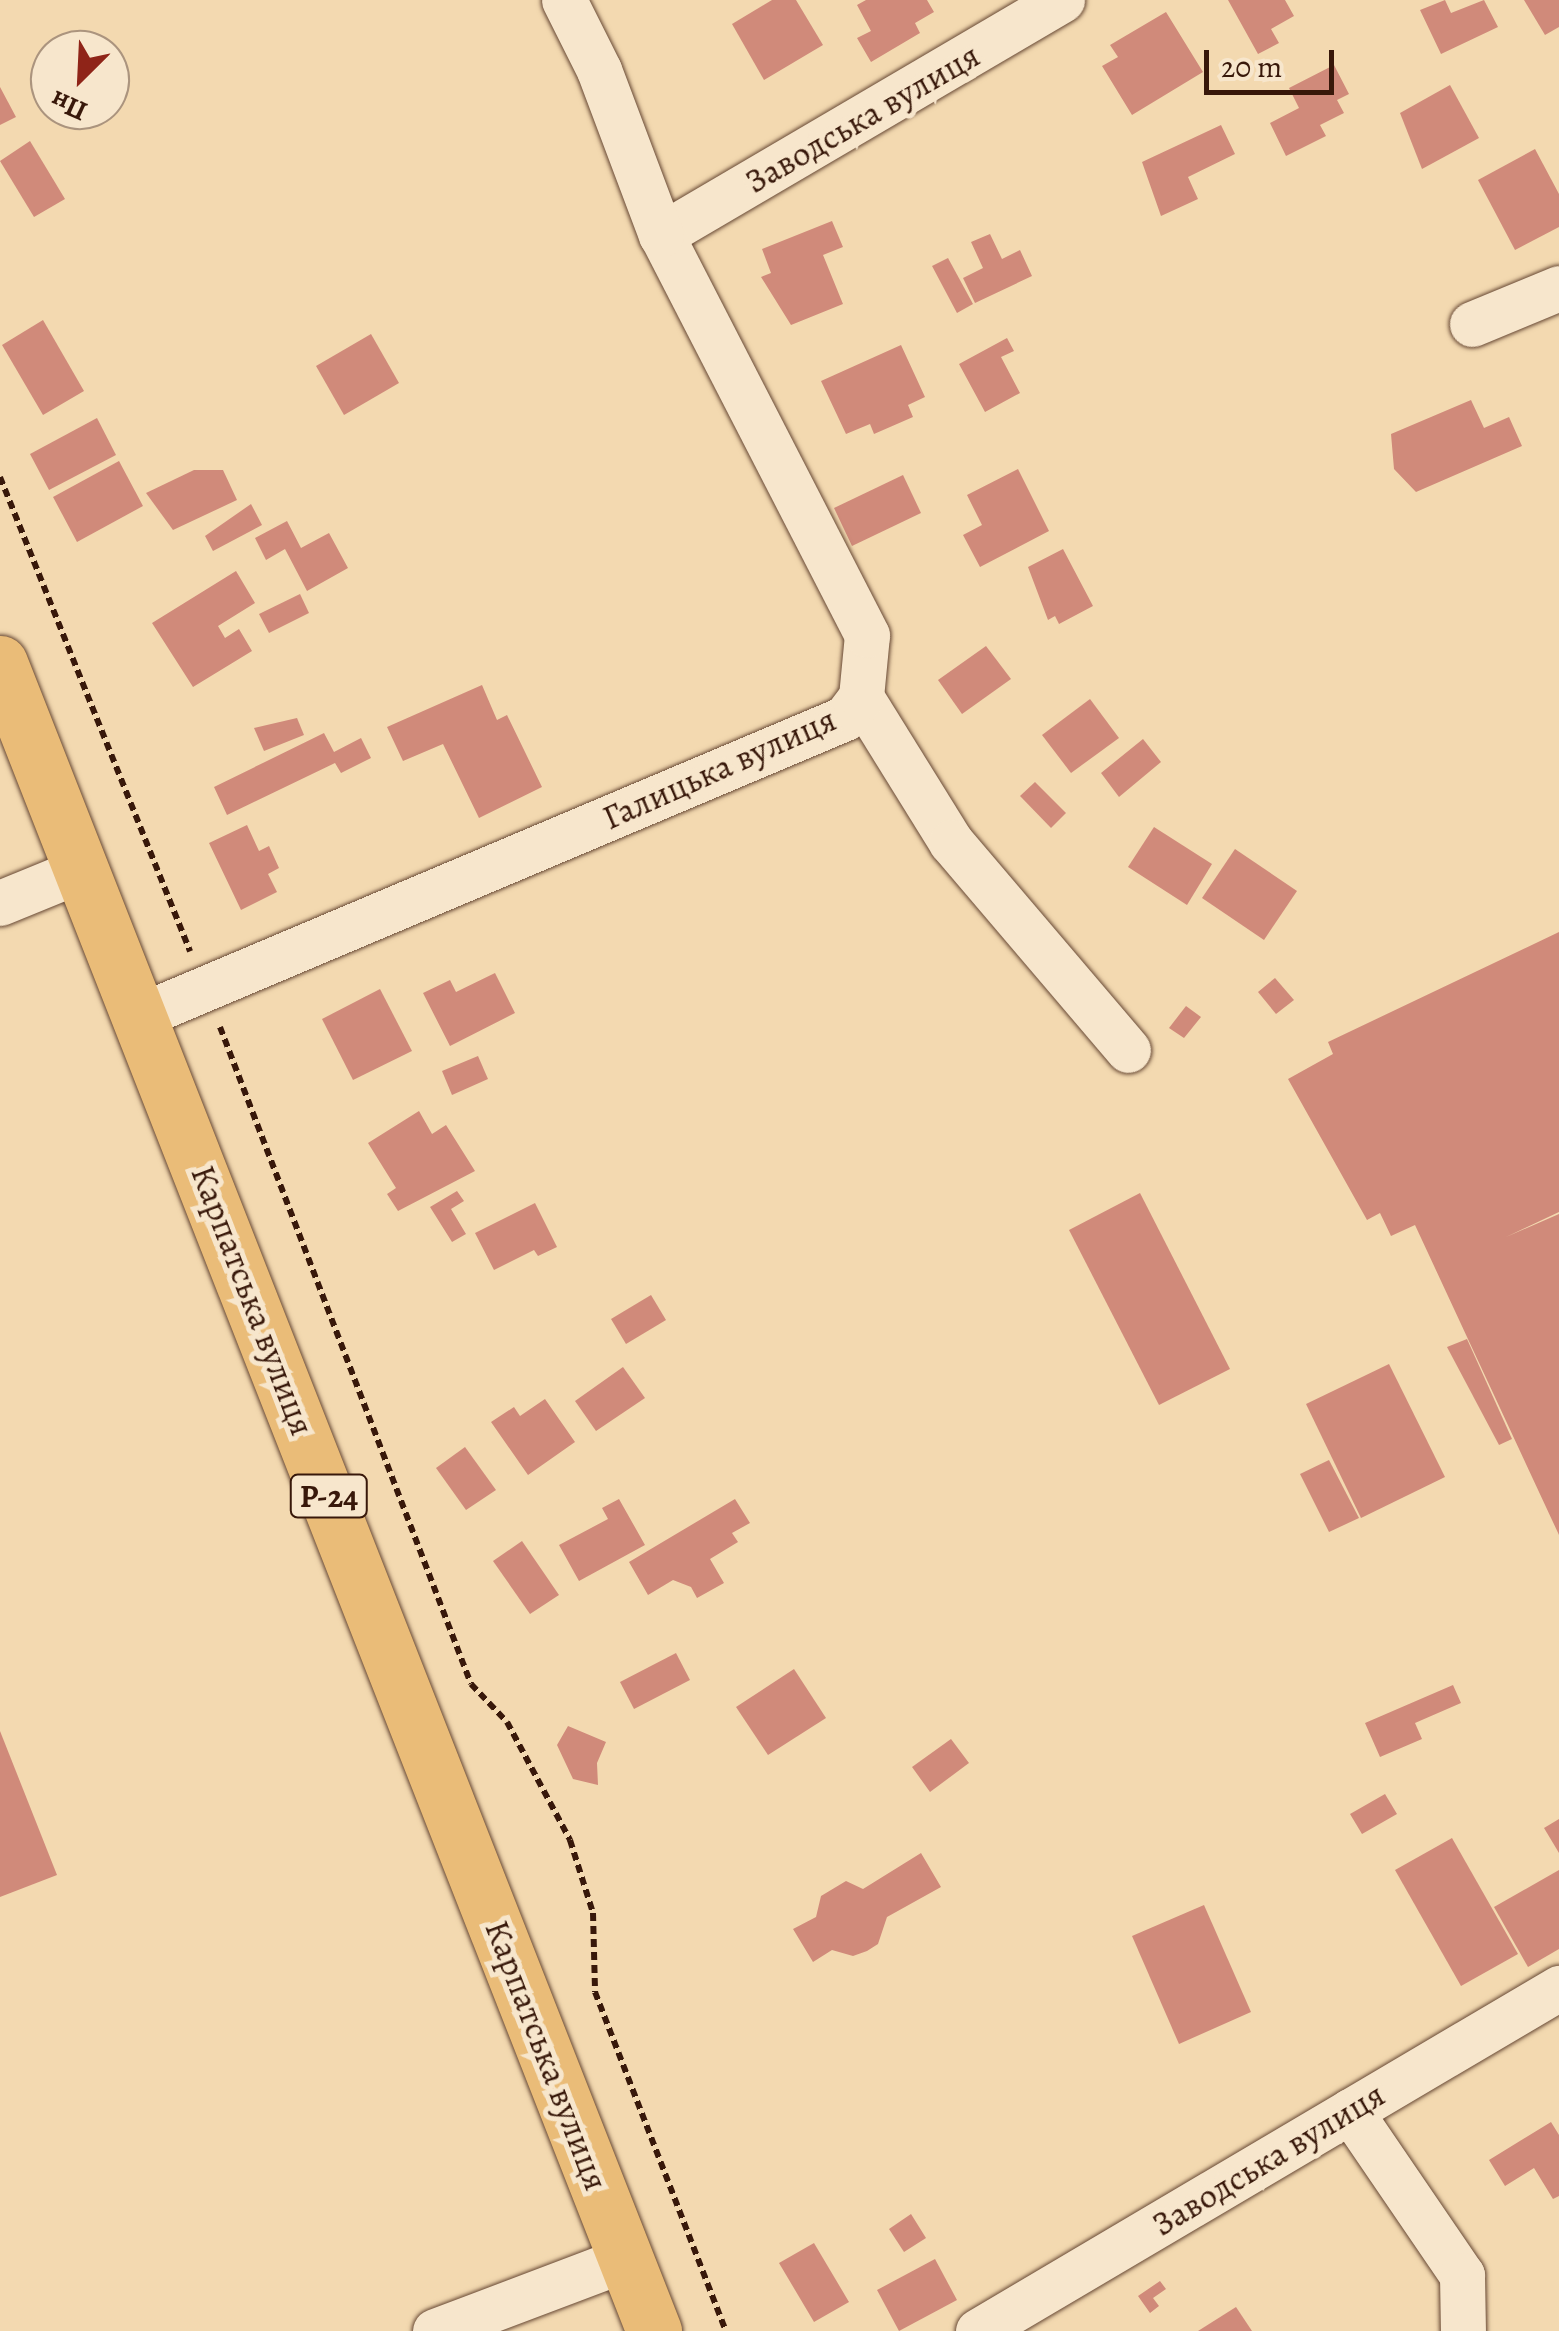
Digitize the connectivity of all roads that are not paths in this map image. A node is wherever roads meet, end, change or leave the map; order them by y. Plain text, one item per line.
1 (564, 0) edge
2 (1062, 0) edge
3 (662, 235) junction
4 (1559, 288) edge
5 (1472, 324) dead end
6 (0, 663) edge
7 (861, 696) junction
8 (82, 870) junction
9 (0, 903) edge
10 (142, 1015) junction
11 (1128, 1050) dead end
12 (1559, 1988) edge
13 (1350, 2111) junction
14 (626, 2259) junction
15 (435, 2331) edge
16 (654, 2331) edge
17 (978, 2331) edge
18 (1463, 2331) edge

1 - 3 street, Галицька вулиця
2 - 3 street, Заводська вулиця
3 - 7 street, Галицька вулиця
4 - 5 street
6 - 8 main road, Карпатська вулиця / Р-24
7 - 10 street, Галицька вулиця
7 - 11 street
8 - 9 street
8 - 10 main road, Карпатська вулиця / Р-24
10 - 14 main road, Карпатська вулиця / Р-24
12 - 13 street, Заводська вулиця
13 - 17 street, Заводська вулиця
13 - 18 street
14 - 15 street
14 - 16 main road, Карпатська вулиця / Р-24

